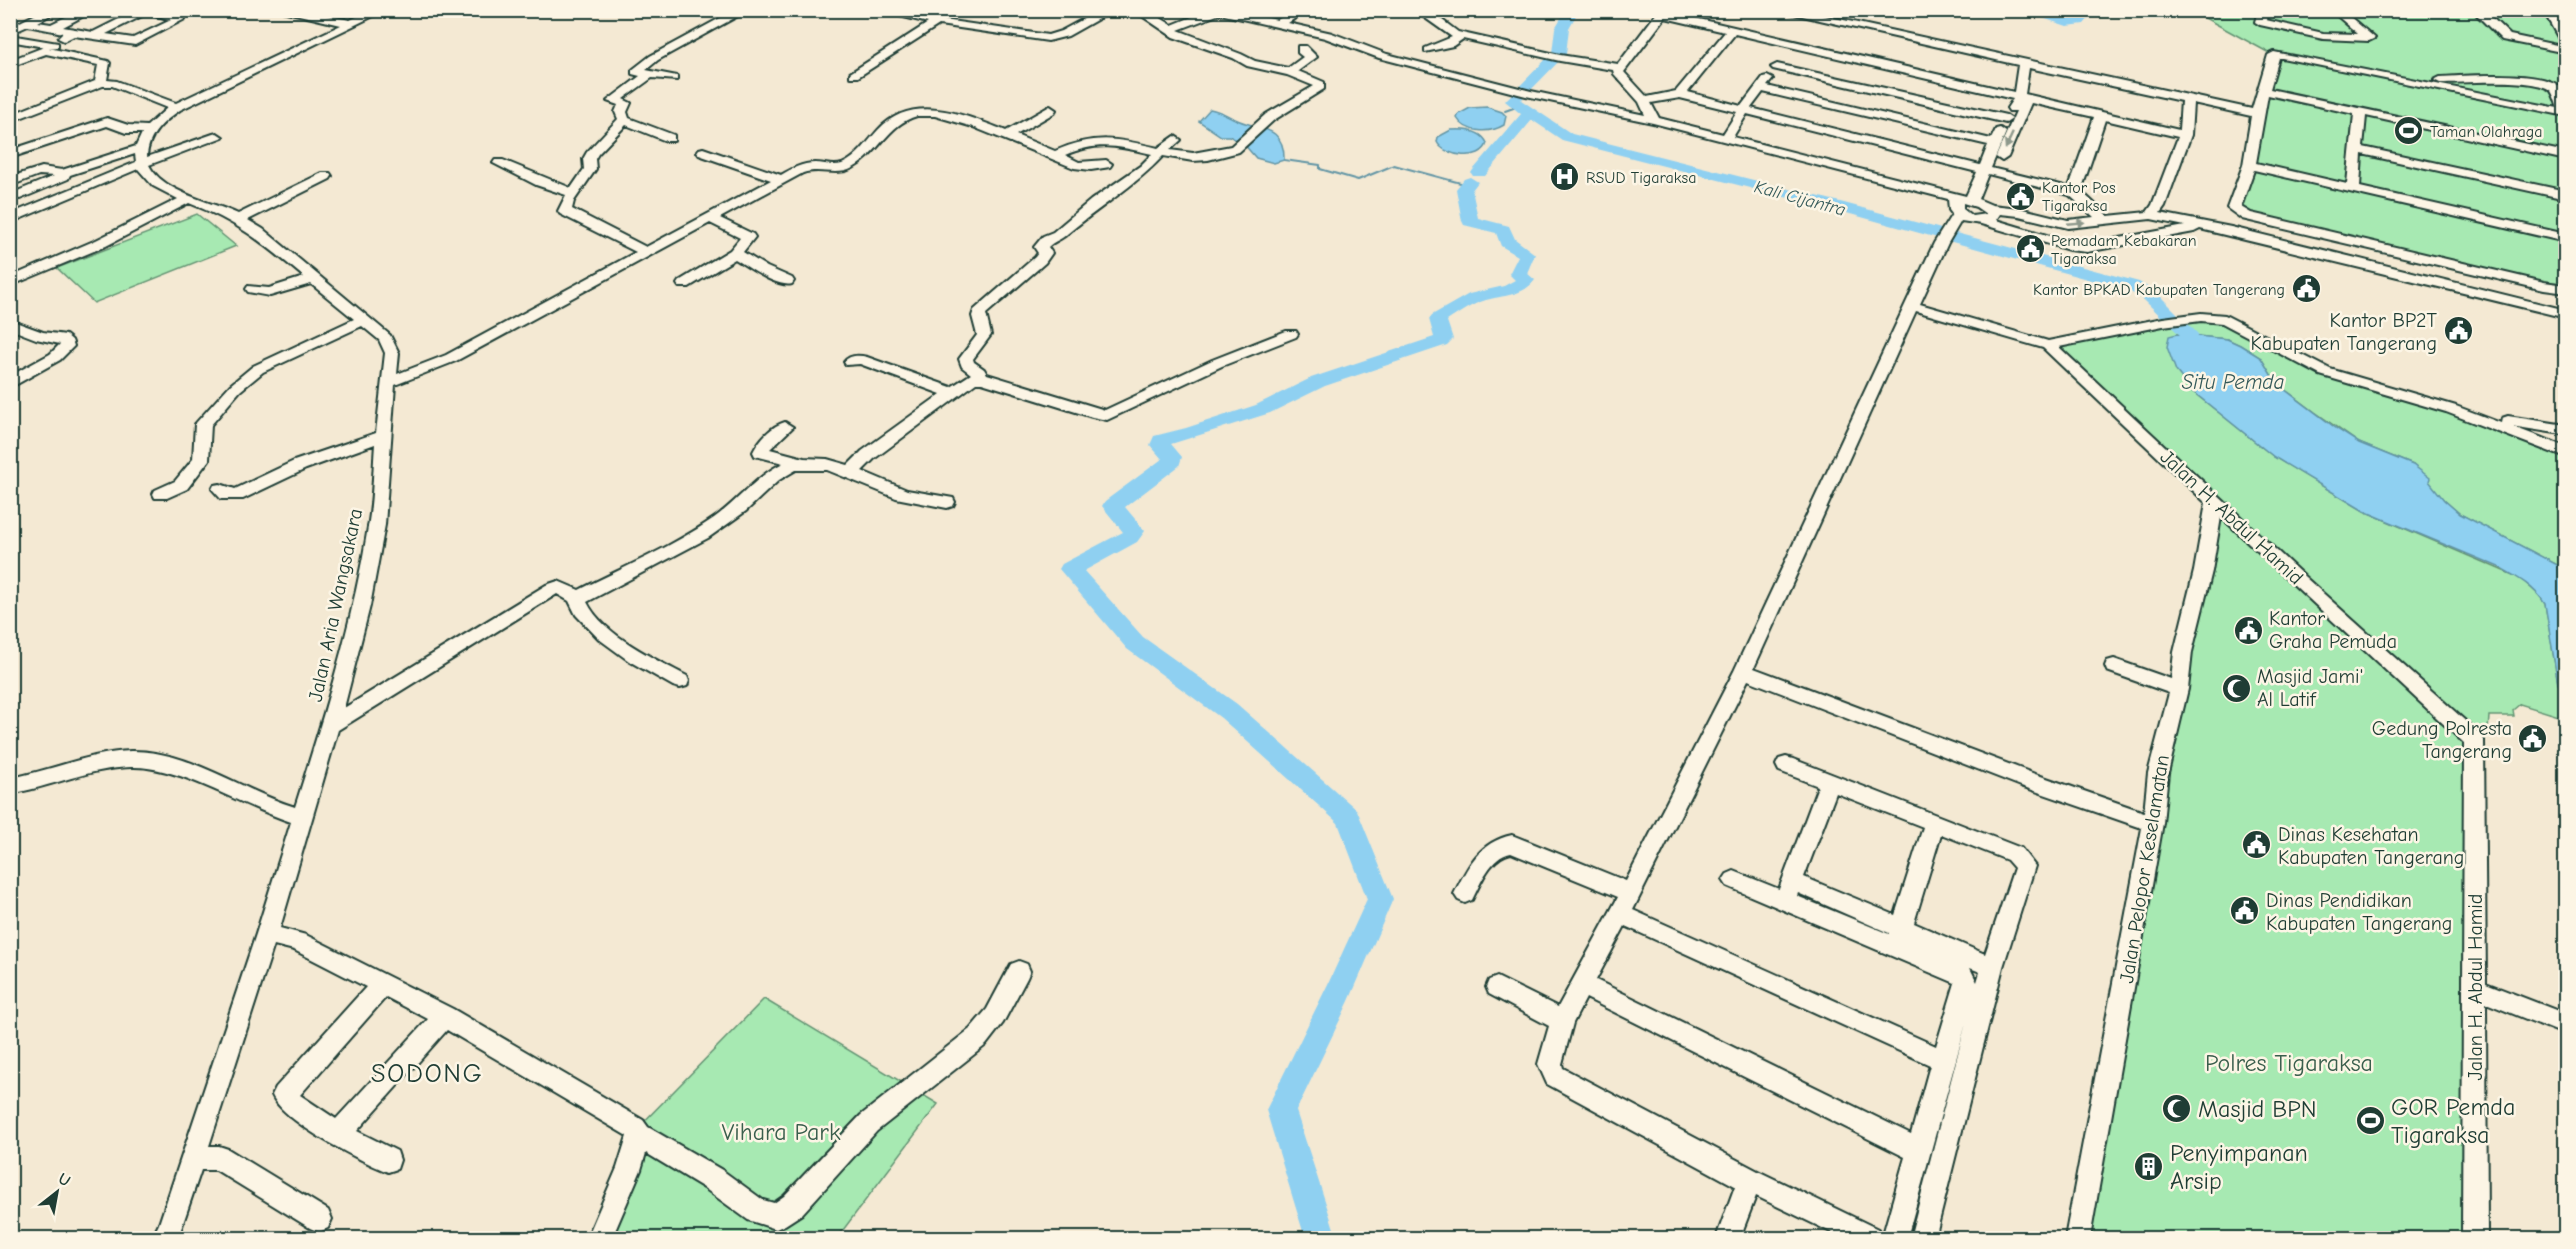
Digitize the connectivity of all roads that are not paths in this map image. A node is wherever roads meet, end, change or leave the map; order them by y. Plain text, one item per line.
1 (54, 10) edge
2 (90, 10) edge
3 (120, 10) edge
4 (148, 10) edge
5 (187, 10) edge
6 (284, 10) edge
7 (381, 10) edge
8 (744, 10) edge
9 (880, 10) edge
10 (1116, 10) edge
11 (1127, 10) edge
12 (1419, 10) edge
13 (1781, 10) edge
14 (2263, 10) edge
15 (2476, 10) edge
16 (2548, 10) edge
17 (1218, 11) edge
18 (1302, 11) edge
19 (302, 12) edge
20 (1102, 12) edge
21 (1663, 12) edge
22 (2340, 12) edge
23 (1081, 14) dead end
24 (169, 15) junction
25 (2489, 16) edge
26 (10, 17) edge
27 (29, 22) junction
28 (937, 22) junction
29 (122, 23) junction
30 (352, 24) junction
31 (1278, 24) junction
32 (52, 28) junction
33 (1171, 29) junction
34 (10, 31) edge
35 (158, 31) junction
36 (1732, 31) junction
37 (72, 32) junction
38 (1803, 32) junction
39 (97, 36) junction
40 (1461, 36) junction
41 (2336, 37) junction
42 (10, 38) edge
43 (124, 40) junction
44 (2565, 41) edge
45 (49, 48) junction
46 (1302, 48) dead end
47 (1429, 50) dead end
48 (2565, 50) edge
49 (66, 54) junction
50 (10, 56) edge
51 (25, 58) junction
52 (90, 58) junction
53 (10, 64) edge
54 (2029, 65) junction
55 (1777, 67) junction
56 (1620, 68) junction
57 (1290, 72) junction
58 (649, 75) junction
59 (854, 75) dead end
60 (673, 78) dead end
61 (2405, 80) junction
62 (101, 83) junction
63 (1760, 88) junction
64 (2264, 91) junction
65 (1680, 94) junction
66 (2023, 98) junction
67 (1644, 100) junction
68 (2187, 100) junction
69 (176, 107) junction
70 (1050, 110) dead end
71 (1743, 111) junction
72 (2360, 112) junction
73 (2565, 113) edge
74 (2257, 114) junction
75 (2100, 116) junction
76 (10, 118) edge
77 (2006, 119) junction
78 (624, 120) junction
79 (1654, 120) junction
80 (150, 129) junction
81 (1007, 135) junction
82 (2186, 135) junction
83 (217, 137) dead end
84 (670, 138) dead end
85 (1726, 138) junction
86 (1175, 140) dead end
87 (1994, 143) junction
88 (2357, 149) junction
89 (703, 152) dead end
90 (1160, 152) junction
91 (10, 154) edge
92 (1054, 155) junction
93 (142, 156) junction
94 (2565, 156) edge
95 (499, 163) dead end
96 (1106, 164) dead end
97 (2249, 165) junction
98 (1988, 172) junction
99 (63, 175) junction
100 (326, 176) dead end
101 (783, 180) junction
102 (10, 182) edge
103 (2353, 189) junction
104 (2074, 192) junction
105 (574, 193) junction
106 (20, 195) dead end
107 (2565, 195) edge
108 (1954, 197) junction
109 (189, 198) junction
110 (39, 202) dead end
111 (1981, 209) junction
112 (1959, 214) junction
113 (2149, 215) junction
114 (709, 218) junction
115 (10, 219) edge
116 (239, 219) junction
117 (2104, 219) junction
118 (2202, 226) junction
119 (2169, 233) junction
120 (2565, 238) edge
121 (648, 253) junction
122 (735, 253) junction
123 (312, 279) junction
124 (787, 281) dead end
125 (10, 282) edge
126 (684, 284) dead end
127 (253, 289) dead end
128 (2565, 289) edge
129 (1913, 306) junction
130 (2565, 314) edge
131 (364, 320) junction
132 (10, 324) edge
133 (1291, 334) dead end
134 (2048, 345) junction
135 (851, 362) dead end
136 (980, 377) junction
137 (10, 383) edge
138 (388, 383) junction
139 (951, 392) junction
140 (2451, 409) junction
141 (785, 427) dead end
142 (2564, 428) edge
143 (385, 435) junction
144 (2565, 453) edge
145 (803, 463) junction
146 (850, 472) junction
147 (220, 489) dead end
148 (161, 494) dead end
149 (2215, 501) junction
150 (947, 502) dead end
151 (576, 597) junction
152 (2114, 666) dead end
153 (1743, 671) junction
154 (680, 681) dead end
155 (2179, 689) junction
156 (330, 726) junction
157 (1786, 765) dead end
158 (1830, 782) junction
159 (10, 786) edge
160 (301, 817) junction
161 (2153, 823) junction
162 (1934, 824) junction
163 (1734, 880) dead end
164 (1630, 892) junction
165 (1788, 892) junction
166 (1465, 894) dead end
167 (1620, 914) junction
168 (267, 934) junction
169 (1899, 938) junction
170 (1992, 967) junction
171 (1019, 971) dead end
172 (383, 984) junction
173 (1581, 984) junction
174 (1497, 987) dead end
175 (2476, 989) junction
176 (445, 1016) junction
177 (1562, 1021) junction
178 (2565, 1025) edge
179 (1943, 1060) junction
180 (1929, 1112) junction
181 (1952, 1123) junction
182 (339, 1134) junction
183 (639, 1135) junction
184 (1919, 1151) junction
185 (195, 1158) junction
186 (388, 1160) dead end
187 (1749, 1180) junction
188 (319, 1219) dead end
189 (164, 1239) edge
190 (599, 1239) edge
191 (1728, 1239) edge
192 (1869, 1239) edge
193 (1895, 1239) edge
194 (1923, 1239) edge
195 (2078, 1239) edge
196 (2475, 1239) edge

1 - 27 street
2 - 32 street
3 - 37 street
4 - 24 street
4 - 29 street
5 - 24 street
6 - 19 street
7 - 30 street
8 - 58 street
9 - 28 street
10 - 20 street
11 - 33 street
12 - 40 street
13 - 38 street
14 - 41 street
15 - 25 street
16 - 44 street
17 - 31 street
17 - 33 street
18 - 31 street
19 - 30 street
20 - 23 street
20 - 28 street
21 - 36 street
21 - 56 street
22 - 41 street
22 - 41 street
24 - 35 street
25 - 48 street
26 - 27 street
27 - 32 street
27 - 34 street
28 - 59 street
29 - 35 street
29 - 39 street
30 - 69 street
31 - 79 street
32 - 37 street
33 - 57 street
35 - 43 street
36 - 38 street
36 - 65 street
37 - 39 street
37 - 45 street
38 - 54 street
38 - 55 street
38 - 66 street
39 - 43 street
39 - 49 street
40 - 47 street
40 - 56 street
42 - 45 street
43 - 52 street
45 - 49 street
45 - 51 street
46 - 57 street
49 - 52 street
50 - 51 street
51 - 53 street
52 - 62 street
54 - 66 street
54 - 68 street
55 - 63 street
55 - 77 street
56 - 67 street
57 - 90 street
58 - 60 street
58 - 78 street
61 - 64 street
61 - 73 street
61 - 73 street
62 - 69 street
62 - 76 street
63 - 71 street
63 - 87 street
64 - 72 street
64 - 74 street
65 - 67 street
65 - 71 street
66 - 75 street
66 - 77 street
66 -> 98 street
67 - 79 street
68 - 74 street
68 - 82 street
69 - 80 street
70 - 81 street
71 - 85 street
71 - 98 street
72 - 88 street
72 - 94 street
74 - 97 street
75 - 82 street
75 - 104 street
77 - 87 street
78 - 84 street
78 - 105 street
79 - 85 street
80 - 91 street
80 - 93 street
81 - 92 street
81 - 101 street
82 - 113 street
83 - 93 street
85 - 108 street
86 - 90 street
87 - 98 street
88 - 103 street
88 - 107 street
89 - 101 street
90 - 92 street
90 - 136 street
92 - 96 street
93 - 99 street
93 - 109 street, Jalan Aria Wangsakara
93 - 115 street
95 - 105 street
97 - 103 street
97 - 128 street
98 - 104 street
98 - 111 street
99 - 102 street
99 - 106 street
99 - 110 street
100 - 116 street
101 - 114 street
103 - 120 street
104 - 117 street
105 - 121 street
108 - 111 street
108 - 112 street
109 - 116 street, Jalan Aria Wangsakara
109 - 125 street
111 - 112 street
111 -> 117 street
111 - 119 street
112 - 129 street
113 - 117 street
113 - 118 street
113 - 119 street
114 - 121 street
114 - 122 street
116 - 123 street, Jalan Aria Wangsakara
118 - 119 street
118 - 130 street
121 - 138 street
122 - 124 street
122 - 126 street
123 - 127 street
123 - 131 street, Jalan Aria Wangsakara
129 - 134 street
129 - 153 street
131 - 138 street, Jalan Aria Wangsakara
131 - 148 street
132 - 137 street
133 - 136 street
134 - 140 street
134 - 149 street, Jalan H. Abdul Hamid
135 - 139 street
136 - 139 street
138 - 143 street, Jalan Aria Wangsakara
139 - 146 street
140 - 142 street
140 - 144 street
141 - 145 street
143 - 147 street
143 - 156 street, Jalan Aria Wangsakara
145 - 146 street
145 - 151 street
146 - 150 street
149 - 155 street, Jalan Pelopor Keselamatan
149 - 175 street, Jalan H. Abdul Hamid
151 - 154 street
151 - 156 street
152 - 155 street
153 - 161 street
153 - 164 street
155 - 161 street, Jalan Pelopor Keselamatan
156 - 160 street, Jalan Aria Wangsakara
157 - 158 street
158 - 162 street
158 - 165 street
159 - 160 street
160 - 168 street, Jalan Aria Wangsakara
161 - 195 street, Jalan Pelopor Keselamatan
162 - 169 street
162 - 170 street
163 - 165 street
164 - 166 street
164 - 167 street
165 - 169 street
167 - 173 street
167 - 179 street
168 - 172 street
168 - 185 street, Jalan Aria Wangsakara
169 - 170 street
169 - 179 street
170 - 181 street
171 - 183 street
172 - 176 street
172 - 182 street
173 - 177 street
173 - 184 street
174 - 177 street
175 - 178 street
175 - 196 street, Jalan H. Abdul Hamid
176 - 182 street
176 - 183 street
177 - 187 street
179 - 180 street
180 - 181 street
180 - 184 street
181 - 194 street
182 - 186 street
183 - 190 street
184 - 193 street
185 - 188 street
185 - 189 street, Jalan Aria Wangsakara
187 - 191 street
187 - 192 street

